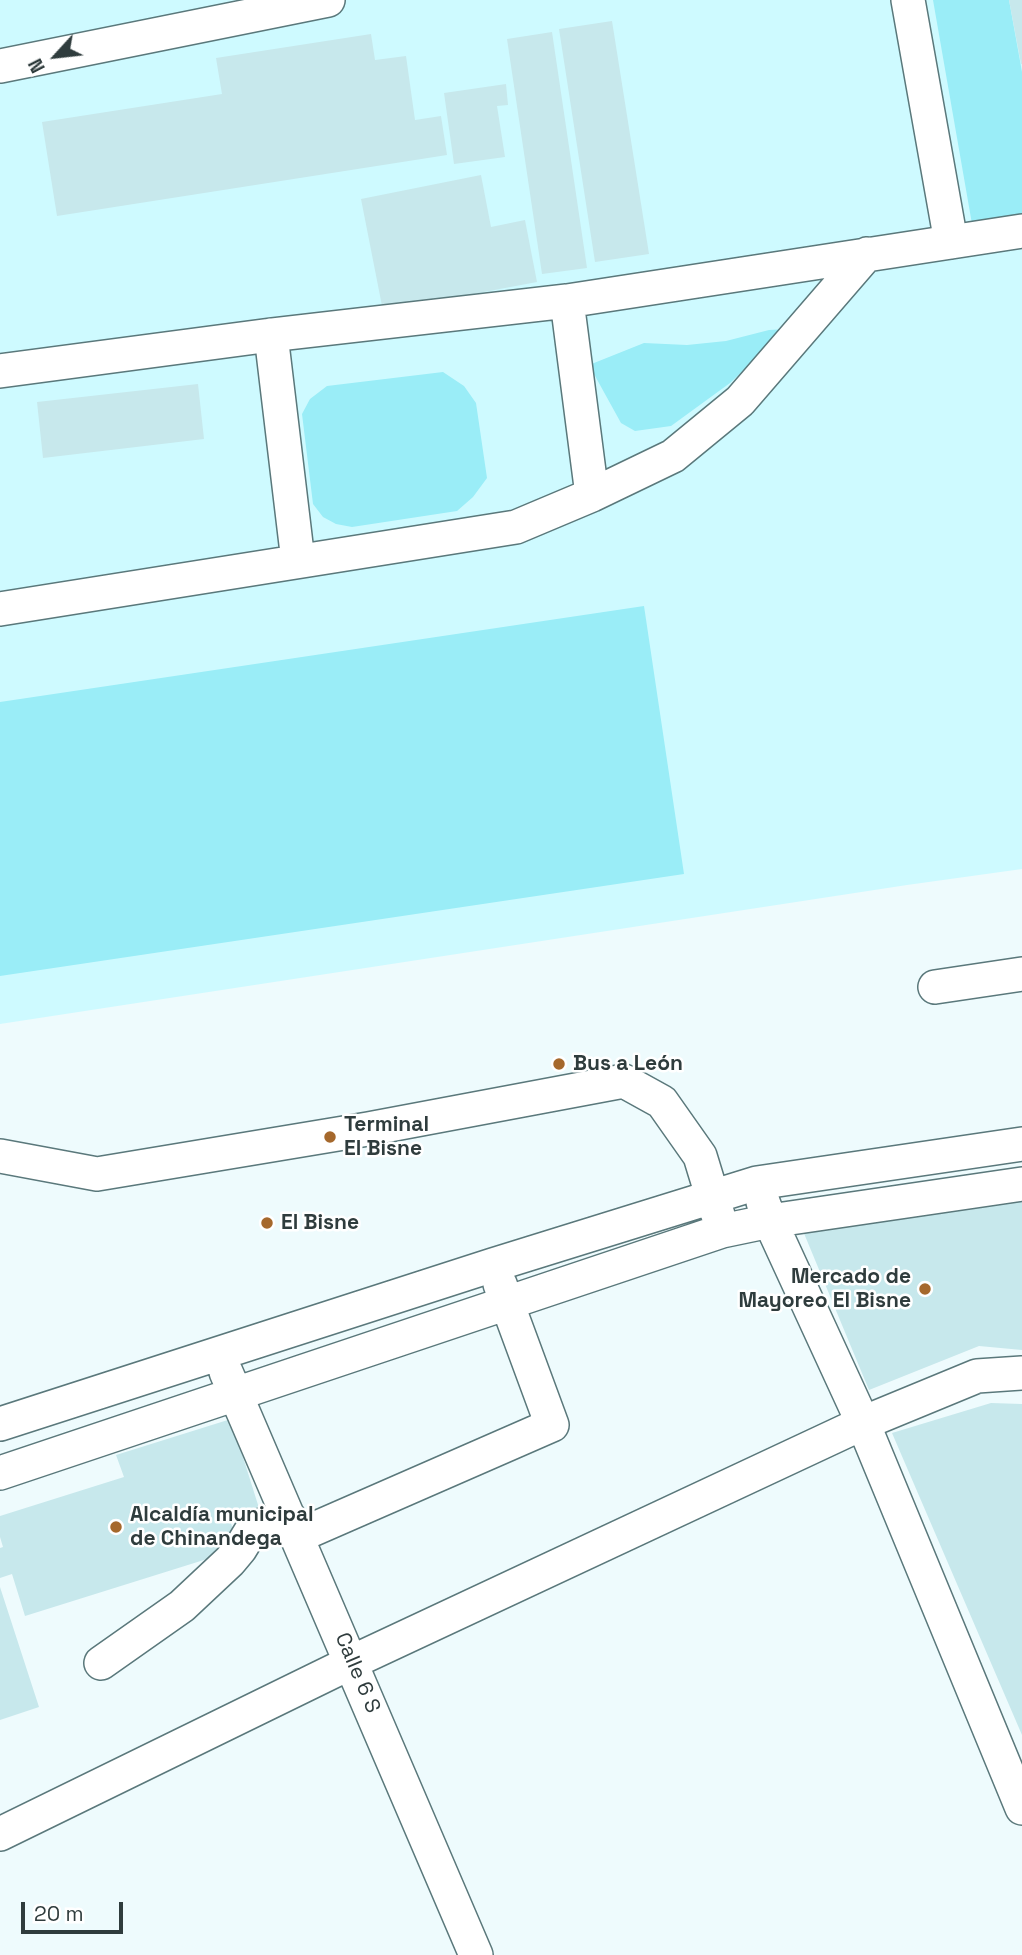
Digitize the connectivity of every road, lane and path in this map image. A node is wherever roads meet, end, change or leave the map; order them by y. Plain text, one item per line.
1 (328, 0) edge
2 (908, 0) edge
3 (0, 66) edge
4 (1022, 231) edge
5 (951, 242) junction
6 (867, 254) junction
7 (567, 301) junction
8 (271, 335) junction
9 (0, 371) edge
10 (592, 495) junction
11 (298, 561) junction
12 (0, 609) edge
13 (1022, 974) edge
14 (935, 987) dead end
15 (1022, 1144) edge
16 (0, 1156) edge
17 (757, 1183) junction
18 (1022, 1184) edge
19 (712, 1196) junction
20 (770, 1221) junction
21 (722, 1231) junction
22 (493, 1265) junction
23 (508, 1303) junction
24 (219, 1352) junction
25 (1022, 1373) edge
26 (234, 1393) junction
27 (863, 1423) junction
28 (0, 1424) edge
29 (0, 1473) edge
30 (293, 1527) junction
31 (352, 1662) junction
32 (101, 1663) dead end
33 (1022, 1808) edge
34 (0, 1834) edge
35 (476, 1955) edge

1 - 3 street
2 - 5 street
4 - 5 street
5 - 6 street
6 - 7 street
6 - 10 street
7 - 8 street
7 - 10 street
8 - 9 street
8 - 11 street
10 - 11 street
11 - 12 street
13 - 14 street
15 - 17 street
16 - 19 street
17 - 19 street
17 - 20 street
18 - 20 street
19 - 21 street
19 - 22 street
20 - 21 street
20 - 27 street
21 - 23 street
22 - 23 street
22 - 24 street
23 - 26 street
23 - 30 street
24 - 26 street, Calle 6 S
24 - 28 street
25 - 27 street
26 - 29 street
26 - 30 street, Calle 6 S
27 - 31 street
27 - 33 street
30 - 31 street, Calle 6 S
30 - 32 street
31 - 34 street
31 - 35 street, Calle 6 S

